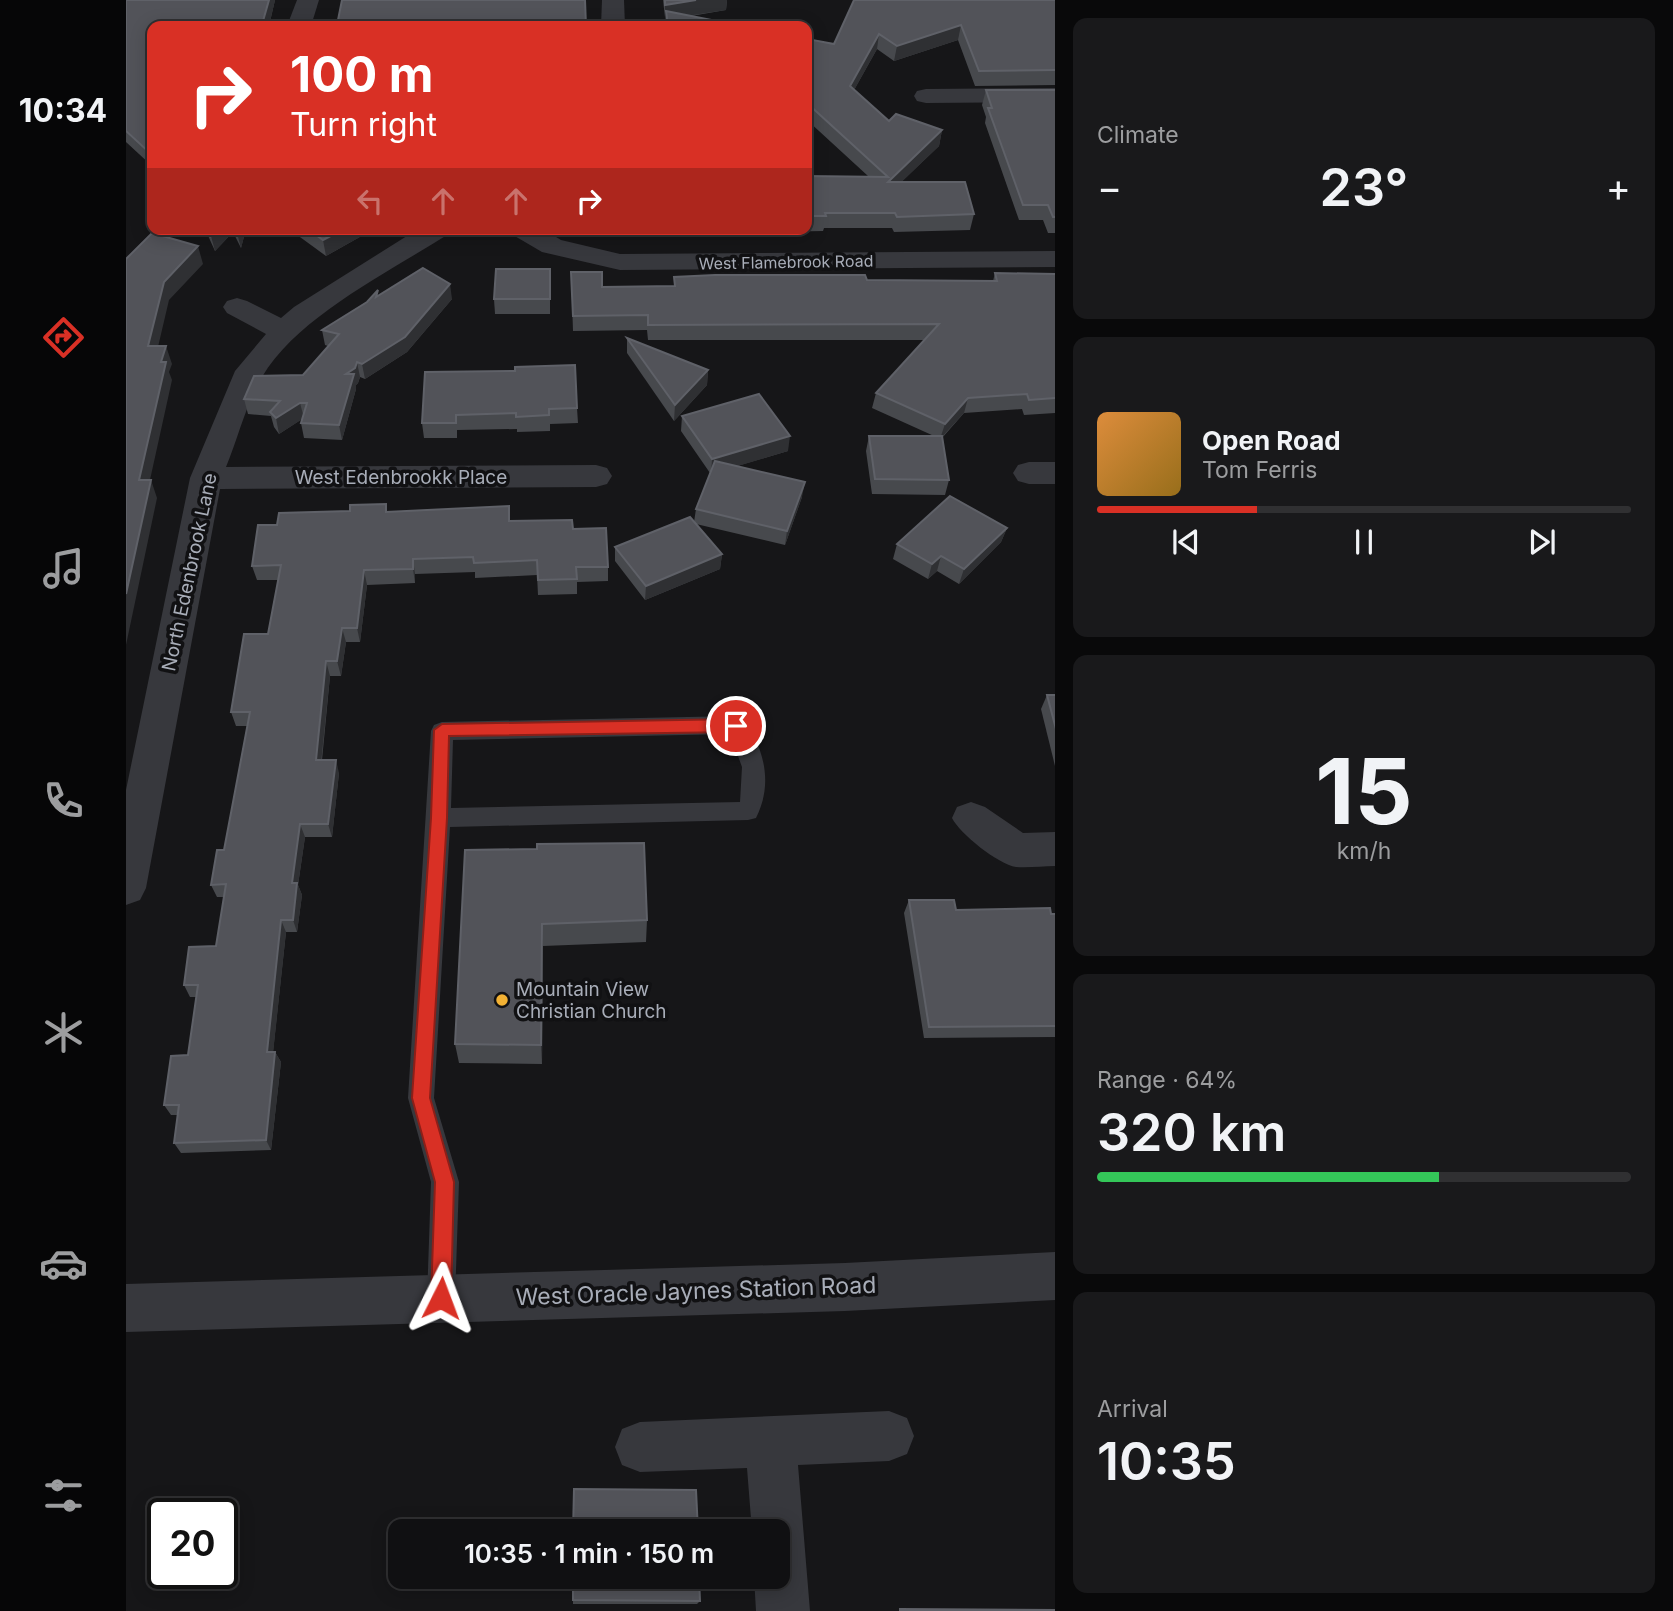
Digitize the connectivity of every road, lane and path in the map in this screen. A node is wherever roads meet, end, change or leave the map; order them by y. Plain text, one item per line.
1 (308, 0) edge
2 (613, 0) edge
3 (301, 21) edge
4 (613, 21) edge
5 (1055, 95) edge
6 (926, 96) dead end
7 (428, 235) edge
8 (533, 235) edge
9 (1055, 259) edge
10 (237, 307) dead end
11 (284, 332) junction
12 (596, 476) dead end
13 (206, 478) junction
14 (439, 818) junction
15 (971, 818) dead end
16 (1055, 849) edge
17 (126, 888) edge
18 (1055, 1276) edge
19 (441, 1298) junction
20 (126, 1308) edge
21 (889, 1436) dead end
22 (771, 1442) junction
23 (640, 1447) dead end
24 (777, 1519) edge
25 (782, 1589) edge
26 (783, 1611) edge

1 - 3 street
2 - 4 street
5 - 6 street
7 - 11 street, North Edenbrook Lane
8 - 9 street, West Flamebrook Road
10 - 11 street
11 - 13 street, North Edenbrook Lane
12 - 13 street, West Edenbrookk Place
13 - 17 street, North Edenbrook Lane
14 - 14 lane
14 - 19 lane
15 - 16 street
18 - 19 street, West Oracle Jaynes Station Road
19 - 20 street, West Oracle Jaynes Station Road
21 - 22 street
22 - 23 street
22 - 24 street
25 - 26 street

